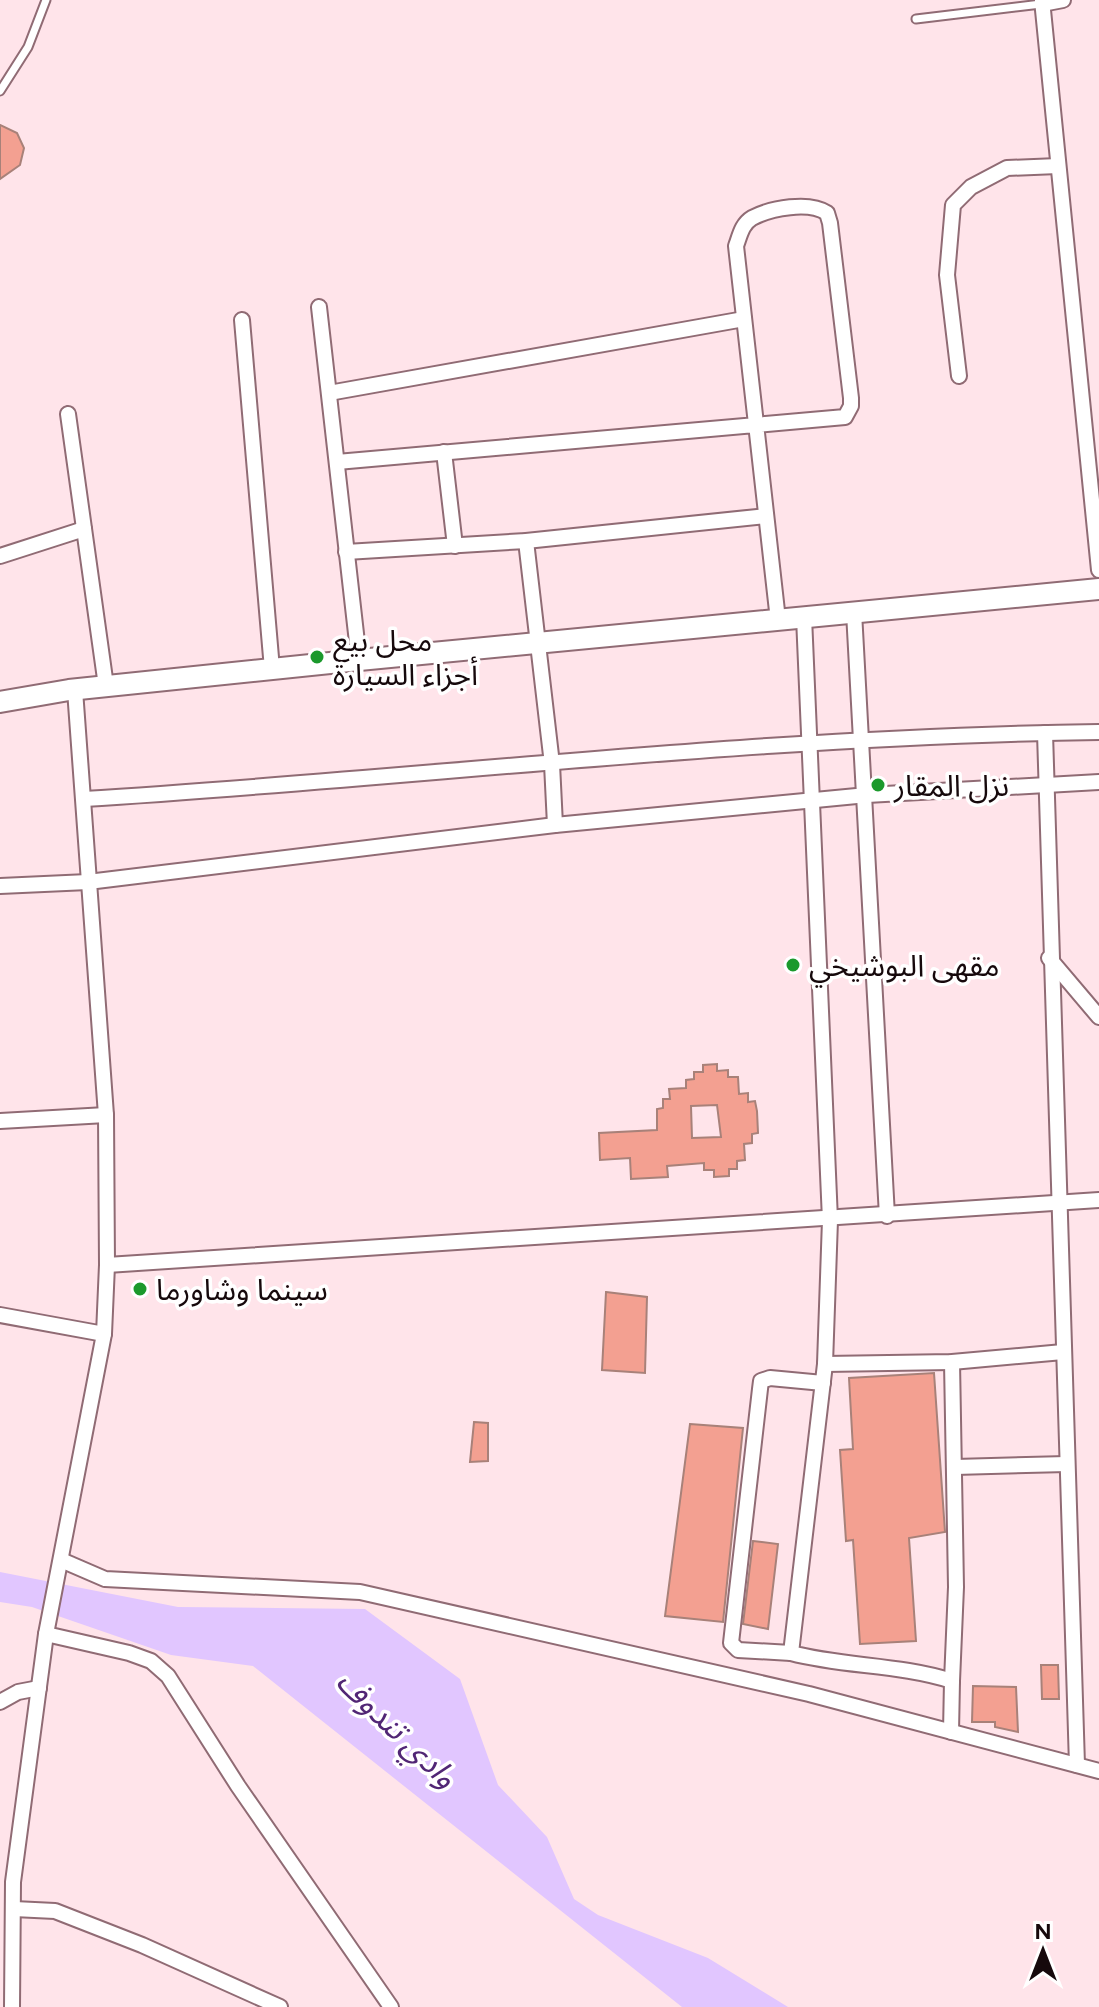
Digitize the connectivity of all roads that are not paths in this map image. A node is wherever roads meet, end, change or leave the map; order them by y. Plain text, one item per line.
1 (46, 0) edge
2 (1063, 0) edge
3 (1042, 2) edge
4 (916, 19) dead end
5 (0, 91) edge
6 (1058, 166) junction
7 (319, 307) dead end
8 (744, 319) junction
9 (242, 320) dead end
10 (959, 376) dead end
11 (329, 393) junction
12 (68, 414) dead end
13 (754, 422) junction
14 (444, 452) junction
15 (337, 462) junction
16 (766, 516) junction
17 (84, 529) junction
18 (526, 541) junction
19 (455, 546) junction
20 (346, 552) junction
21 (0, 556) edge
22 (1099, 570) edge
23 (1099, 589) edge
24 (854, 612) junction
25 (804, 617) junction
26 (778, 620) junction
27 (539, 642) junction
28 (359, 660) junction
29 (272, 669) junction
30 (106, 686) junction
31 (75, 690) junction
32 (0, 702) edge
33 (1099, 732) edge
34 (1045, 733) junction
35 (863, 739) junction
36 (809, 742) junction
37 (552, 764) junction
38 (1099, 782) edge
39 (1047, 787) junction
40 (867, 795) junction
41 (84, 799) junction
42 (811, 800) junction
43 (555, 825) junction
44 (88, 882) junction
45 (0, 886) edge
46 (1049, 958) junction
47 (1099, 1017) edge
48 (106, 1115) junction
49 (0, 1121) edge
50 (1099, 1200) edge
51 (1058, 1203) junction
52 (887, 1216) junction
53 (830, 1220) junction
54 (107, 1265) junction
55 (0, 1315) edge
56 (104, 1334) junction
57 (1063, 1352) junction
58 (952, 1362) junction
59 (825, 1364) junction
60 (823, 1383) junction
61 (1067, 1464) junction
62 (955, 1467) junction
63 (61, 1560) junction
64 (46, 1634) junction
65 (791, 1653) junction
66 (952, 1681) junction
67 (39, 1688) junction
68 (0, 1702) edge
69 (951, 1732) junction
70 (1077, 1765) junction
71 (1099, 1771) edge
72 (6, 1882) edge
73 (14, 1909) junction
74 (12, 2007) edge
75 (280, 2007) edge
76 (391, 2007) edge

1 - 5 lane
2 - 3 street
3 - 4 lane
3 - 6 street
6 - 10 street
6 - 22 street
7 - 11 street
8 - 11 street
8 - 13 street
8 - 13 street
9 - 29 street
11 - 15 street
12 - 17 street
13 - 14 street
13 - 16 street
14 - 15 street
14 - 19 street
15 - 20 street
16 - 18 street
16 - 26 street
17 - 21 street
17 - 30 street
18 - 19 street
18 - 27 street
19 - 20 street
20 - 28 street
23 - 24 main road
24 - 25 main road
24 - 35 street
25 - 26 main road
25 - 36 street
26 - 27 main road
27 - 28 main road
27 - 37 street
28 - 29 main road
29 - 30 main road
30 - 31 main road
31 - 32 main road
31 - 41 street
33 - 34 street
34 - 35 street
34 - 39 street
35 - 36 street
35 - 40 street
36 - 37 street
36 - 42 street
37 - 41 street
37 - 43 street
38 - 39 street
39 - 40 street
39 - 46 street
40 - 42 street
40 - 52 street
41 - 44 street
42 - 43 street
42 - 53 street
43 - 44 street
44 - 45 street
44 - 48 street
46 - 47 street
46 - 51 street
48 - 49 street
48 - 54 street
50 - 51 street
51 - 52 street
51 - 57 street
52 - 53 street
53 - 54 street
53 - 59 street
54 - 56 street
55 - 56 street
56 - 63 street
57 - 58 street
57 - 61 street
58 - 59 street
58 - 62 street
59 - 60 street
60 - 65 street
60 - 65 street
61 - 62 street
61 - 70 street
62 - 66 street
63 - 64 street
63 - 69 street
64 - 67 street
64 - 76 street
65 - 66 street
66 - 69 street
67 - 68 street
67 - 72 street
69 - 70 street
70 - 71 street
72 - 73 street
73 - 74 street
73 - 75 street

